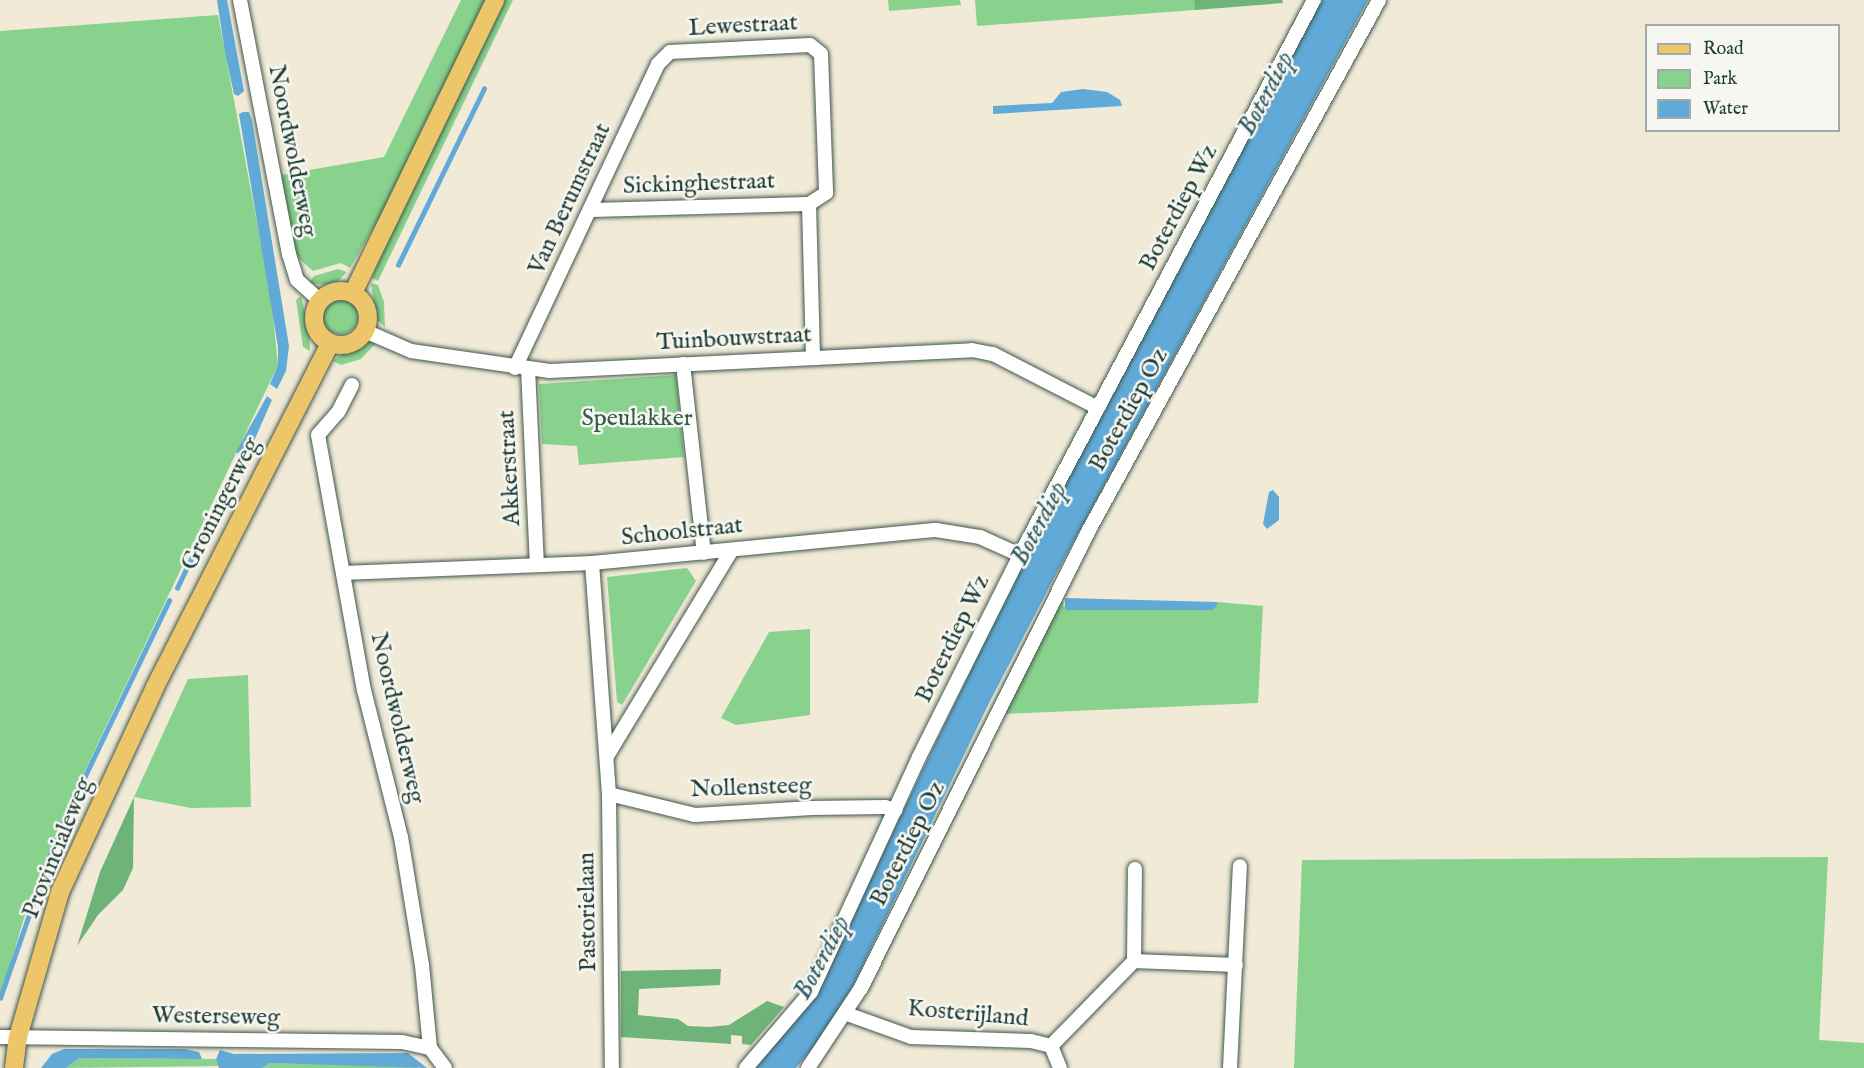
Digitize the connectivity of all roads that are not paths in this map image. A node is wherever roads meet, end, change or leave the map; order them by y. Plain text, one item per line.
1 (240, 0) edge
2 (495, 0) edge
3 (1314, 0) edge
4 (1378, 0) edge
5 (670, 52) joint
6 (809, 204) junction
7 (590, 210) junction
8 (353, 293) junction
9 (320, 301) junction
10 (365, 331) junction
11 (330, 343) junction
12 (813, 357) junction
13 (683, 364) junction
14 (521, 368) junction
15 (352, 385) dead end
16 (1098, 408) junction
17 (732, 550) junction
18 (704, 553) junction
19 (1020, 555) junction
20 (592, 563) junction
21 (537, 566) junction
22 (343, 573) junction
23 (154, 687) joint
24 (607, 756) junction
25 (609, 794) junction
26 (896, 810) junction
27 (1240, 866) dead end
28 (1136, 869) dead end
29 (1134, 961) junction
30 (1236, 964) junction
31 (846, 1014) junction
32 (0, 1037) edge
33 (18, 1037) junction
34 (1052, 1046) junction
35 (430, 1048) junction
36 (14, 1068) edge
37 (445, 1068) edge
38 (612, 1068) edge
39 (746, 1068) edge
40 (808, 1068) edge
41 (1060, 1068) edge
42 (1230, 1068) edge

1 - 9 street, Noordwolderweg
2 - 8 main road
3 - 16 street, Boterdiep Wz
4 - 31 street, Boterdiep Oz
5 - 6 street, Lewestraat
5 - 7 street, Van Berumstraat
6 - 7 street, Sickinghestraat
6 - 12 street
7 - 14 street, Van Berumstraat
8 - 9 main road
8 - 10 main road
9 - 11 main road
10 - 11 main road
10 - 14 street, Tuinbouwstraat
11 - 23 main road, Groningerweg
12 - 13 street, Tuinbouwstraat
12 - 16 street, Tuinbouwstraat
13 - 14 street, Tuinbouwstraat
13 - 18 street
14 - 21 street, Akkerstraat
15 - 22 street, Noordwolderweg
16 - 19 street, Boterdiep Wz
17 - 18 street, Schoolstraat
17 - 19 street, Schoolstraat
17 - 24 street
18 - 20 street, Schoolstraat
19 - 26 street, Boterdiep Wz
20 - 21 street, Schoolstraat
20 - 24 street, Pastorielaan
21 - 22 street, Schoolstraat
22 - 35 street, Noordwolderweg
23 - 33 main road, Provincialeweg
24 - 25 street, Pastorielaan
25 - 26 street, Nollensteeg
25 - 38 street, Pastorielaan
26 - 39 street, Boterdiep Wz
27 - 30 street
28 - 29 street
29 - 30 street
29 - 34 street, Kosterijland
30 - 42 street
31 - 34 street, Kosterijland
31 - 40 street, Boterdiep Oz
32 - 33 street, Westerseweg
33 - 35 street, Westerseweg
33 - 36 main road, Provincialeweg
34 - 41 street, Kosterijland
35 - 37 street

